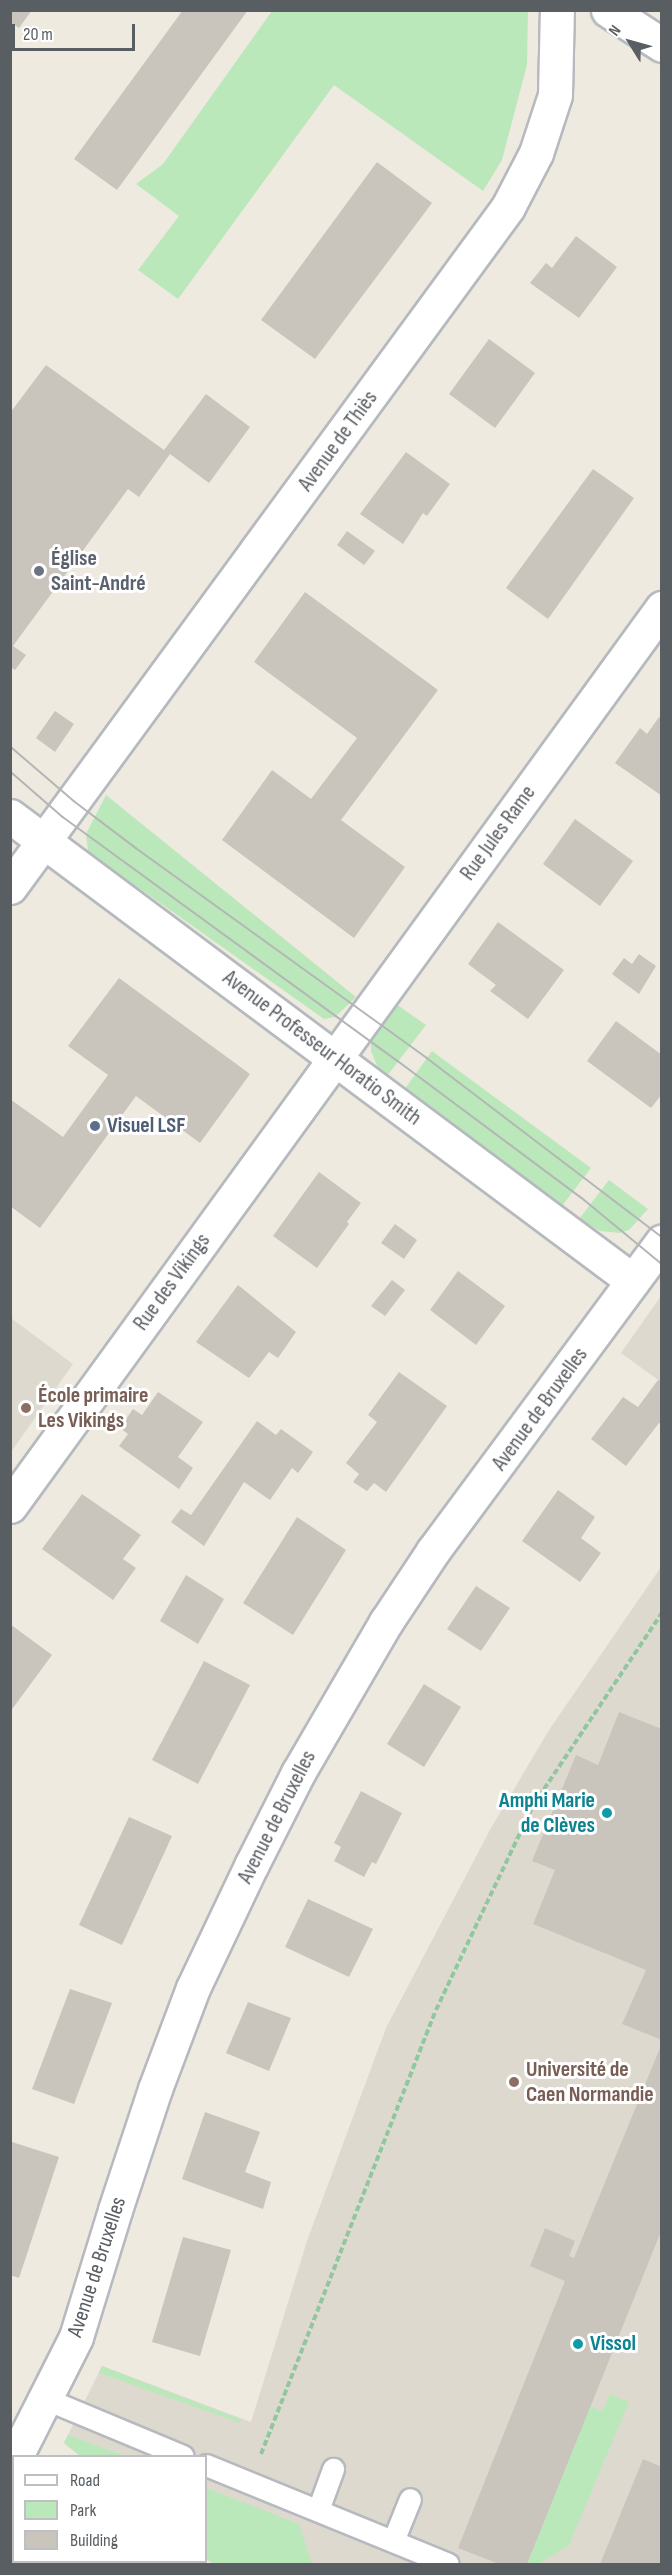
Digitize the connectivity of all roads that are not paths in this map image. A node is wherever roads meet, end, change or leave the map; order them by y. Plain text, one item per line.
1 (557, 10) edge
2 (608, 10) edge
3 (662, 45) edge
4 (662, 608) edge
5 (10, 816) edge
6 (45, 841) junction
7 (10, 887) edge
8 (334, 1058) junction
9 (662, 1242) edge
10 (633, 1281) junction
11 (10, 1506) edge
12 (46, 2399) junction
13 (18, 2455) edge
14 (178, 2455) edge
15 (207, 2465) edge
16 (333, 2469) dead end
17 (410, 2499) dead end
18 (318, 2510) junction
19 (393, 2541) junction
20 (448, 2565) edge

1 - 6 street, Avenue de Thiès
2 - 3 street
4 - 8 street, Rue Jules Rame
5 - 6 street, Avenue Professeur Horatio Smith
6 - 7 street, Avenue de Thiès
6 - 8 street, Avenue Professeur Horatio Smith
8 - 10 street, Avenue Professeur Horatio Smith
8 - 11 street, Rue des Vikings
9 - 10 street, Avenue de Bruxelles
10 - 12 street, Avenue de Bruxelles
12 - 13 street, Avenue de Bruxelles
12 - 14 lane
15 - 18 lane
16 - 18 lane
17 - 19 lane
18 - 19 lane
19 - 20 lane

